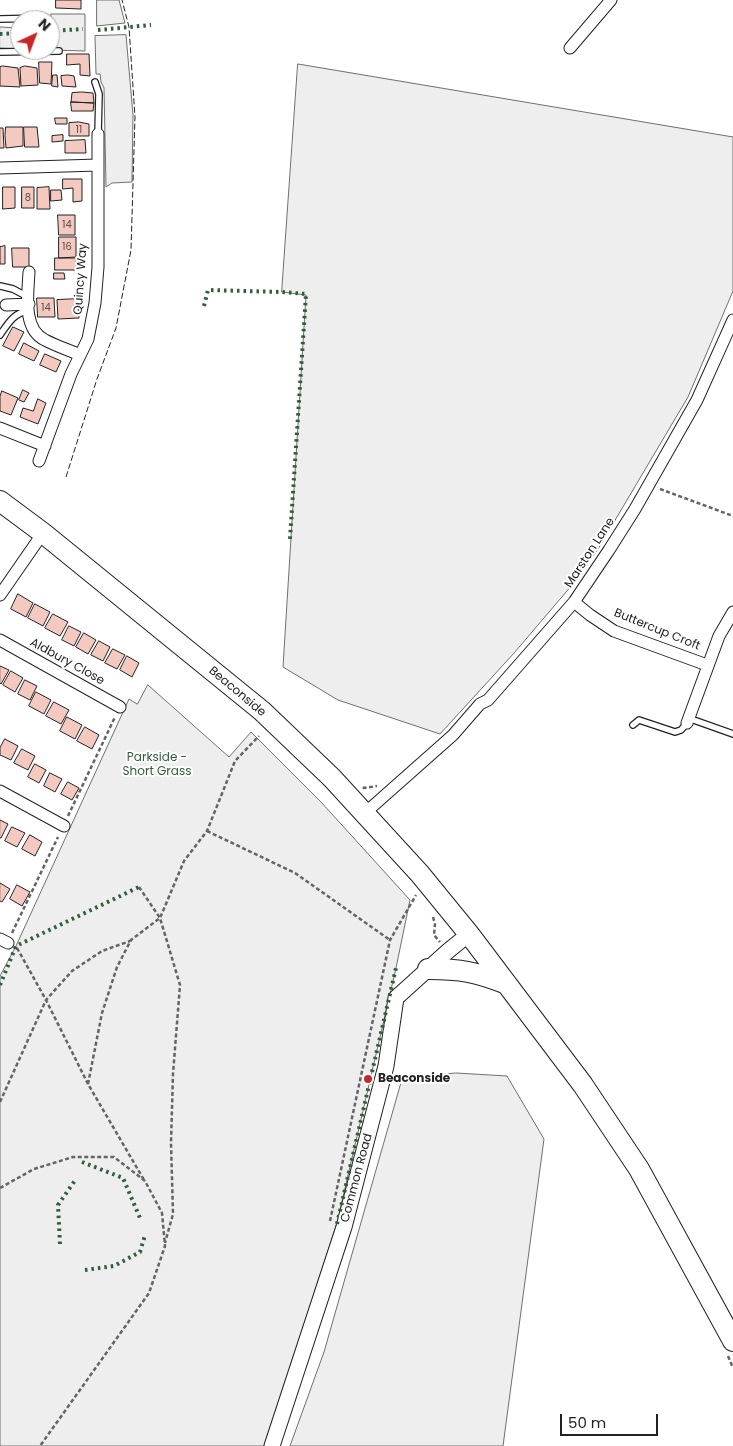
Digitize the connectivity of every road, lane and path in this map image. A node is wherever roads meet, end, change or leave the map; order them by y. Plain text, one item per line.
1 (611, 0) edge
2 (570, 48) dead end
3 (95, 82) dead end
4 (98, 134) joint
5 (98, 165) junction
6 (0, 168) edge
7 (29, 272) dead end
8 (0, 286) edge
9 (29, 304) junction
10 (6, 305) dead end
11 (733, 320) edge
12 (731, 332) edge
13 (0, 335) edge
14 (80, 355) junction
15 (0, 428) edge
16 (45, 446) junction
17 (39, 461) dead end
18 (659, 488) dead end
19 (0, 501) edge
20 (733, 516) edge
21 (43, 533) junction
22 (0, 595) edge
23 (574, 602) junction
24 (733, 612) edge
25 (0, 640) edge
26 (707, 665) junction
27 (120, 707) dead end
28 (688, 720) junction
29 (634, 725) dead end
30 (733, 734) edge
31 (259, 736) dead end
32 (383, 781) dead end
33 (360, 785) dead end
34 (0, 791) edge
35 (365, 813) junction
36 (64, 826) dead end
37 (207, 831) junction
38 (140, 887) dead end
39 (418, 891) dead end
40 (160, 918) junction
41 (435, 924) dead end
42 (469, 934) junction
43 (434, 935) dead end
44 (131, 940) junction
45 (390, 940) junction
46 (8, 943) edge
47 (428, 969) junction
48 (507, 984) junction
49 (46, 1000) junction
50 (88, 1084) junction
51 (0, 1102) edge
52 (145, 1181) junction
53 (0, 1188) edge
54 (330, 1223) dead end
55 (165, 1246) junction
56 (732, 1341) edge
57 (40, 1446) edge
58 (272, 1446) edge

1 - 2 street
3 - 4 lane, Quincy Way
4 - 5 street, Quincy Way
5 - 6 street
5 - 14 street, Quincy Way
7 - 9 street
8 - 9 lane
9 - 10 street
9 - 13 lane
9 - 14 street
11 - 12 street, Marston Lane
12 - 23 street, Marston Lane
14 - 16 street, Quincy Way
15 - 16 street
16 - 17 street, Quincy Way
18 - 20 path
19 - 21 highway, Beaconside
21 - 22 street
21 - 35 highway, Beaconside
23 - 26 street, Buttercup Croft
23 - 35 street, Marston Lane
24 - 26 street, Buttercup Croft
25 - 27 street, Aldbury Close
26 - 28 street, Buttercup Croft
28 - 29 lane
28 - 30 lane
31 - 37 path
32 - 33 path
34 - 36 street
35 - 42 highway, Beaconside
37 - 40 path
37 - 45 path
38 - 40 path
39 - 45 path
40 - 44 path
40 - 55 path
41 - 43 path
42 - 47 street, Common Road
42 - 48 highway, Beaconside
44 - 49 path
44 - 50 path
45 - 54 path
46 - 49 path
47 - 48 highway
47 - 58 street, Common Road
48 - 56 highway, Beaconside
49 - 50 path
49 - 51 path
50 - 52 path
52 - 53 path
52 - 55 path
55 - 57 path

